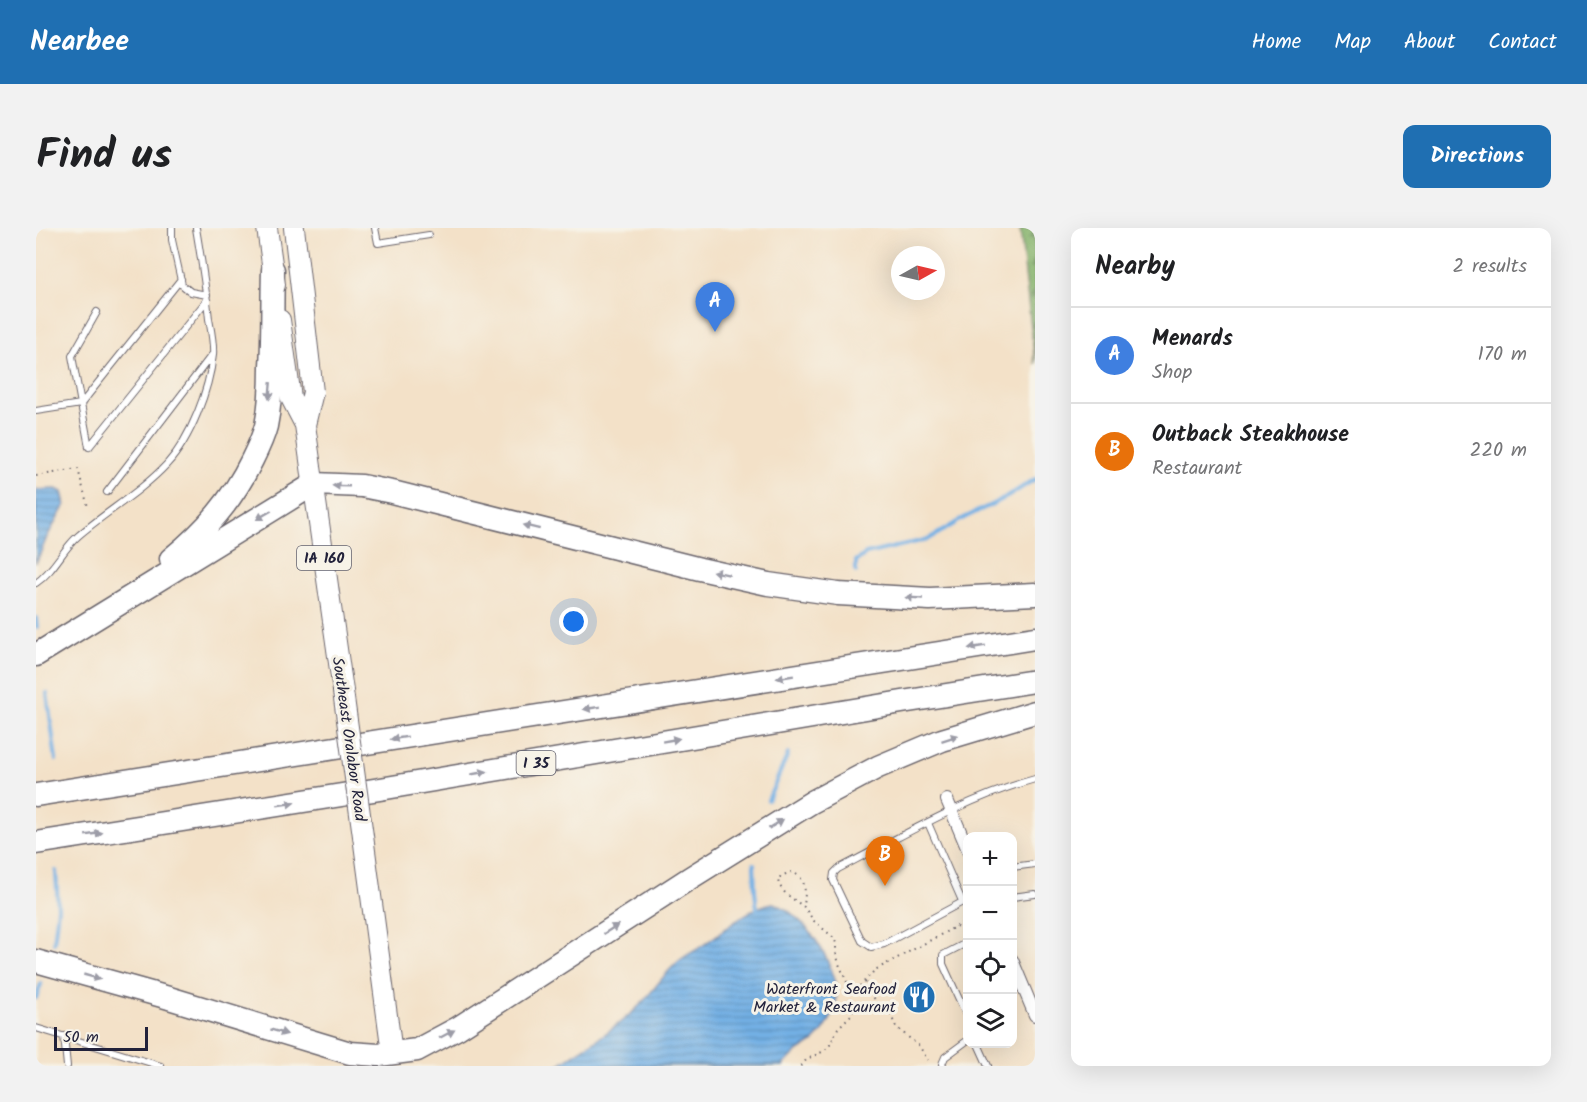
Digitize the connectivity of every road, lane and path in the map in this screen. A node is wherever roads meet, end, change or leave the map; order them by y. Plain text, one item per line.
1 (172, 228) edge
2 (196, 228) edge
3 (267, 228) edge
4 (294, 228) edge
5 (375, 228) edge
6 (429, 236) dead end
7 (273, 270) junction
8 (181, 279) junction
9 (207, 298) junction
10 (97, 312) dead end
11 (213, 353) junction
12 (81, 404) junction
13 (36, 411) edge
14 (305, 425) junction
15 (36, 476) edge
16 (314, 484) junction
17 (107, 492) dead end
18 (88, 507) dead end
19 (36, 583) edge
20 (1035, 594) edge
21 (69, 634) junction
22 (1035, 638) edge
23 (36, 655) edge
24 (1035, 681) edge
25 (1035, 712) edge
26 (1035, 779) edge
27 (36, 795) edge
28 (949, 806) junction
29 (928, 823) junction
30 (963, 838) edge
31 (36, 843) edge
32 (1035, 864) edge
33 (1017, 866) edge
34 (1035, 894) edge
35 (963, 896) edge
36 (1017, 896) edge
37 (963, 901) edge
38 (804, 908) junction
39 (963, 923) edge
40 (963, 945) edge
41 (36, 961) edge
42 (1017, 972) edge
43 (865, 982) junction
44 (850, 993) junction
45 (963, 1008) edge
46 (1035, 1015) edge
47 (36, 1028) edge
48 (64, 1036) junction
49 (963, 1044) edge
50 (980, 1048) edge
51 (392, 1053) junction
52 (928, 1060) dead end
53 (67, 1066) edge
54 (160, 1066) edge
55 (801, 1066) edge
56 (943, 1066) edge
57 (988, 1066) edge

1 - 8 lane
2 - 9 lane
3 - 7 main road, Southeast Oralabor Road / IA 160
4 - 14 main road, Southeast Oralabor Road / IA 160
5 - 6 lane
7 - 14 main road, Southeast Oralabor Road / IA 160
7 -> 21 highway
8 - 9 lane
8 - 12 lane
9 - 11 lane
9 - 12 lane
10 - 12 lane
11 - 17 lane
11 - 19 lane
12 - 13 lane
14 - 16 main road, Southeast Oralabor Road / IA 160
15 - 18 path
20 -> 16 highway
16 -> 21 highway
16 - 51 main road, Southeast Oralabor Road / IA 160, bridge
21 - 23 highway
22 -> 27 highway
31 -> 24 highway, I 35
51 -> 25 highway
26 - 28 lane
28 - 29 lane
28 - 30 street
29 - 35 lane
29 - 37 lane
32 - 33 lane
34 - 36 lane
38 - 38 path
38 - 44 path
39 - 43 path
40 - 45 lane
41 -> 51 highway
42 - 46 street
43 - 44 path
43 - 52 path
44 - 55 path
47 - 48 lane
48 - 53 lane
48 - 54 lane
49 - 56 lane
50 - 57 lane

